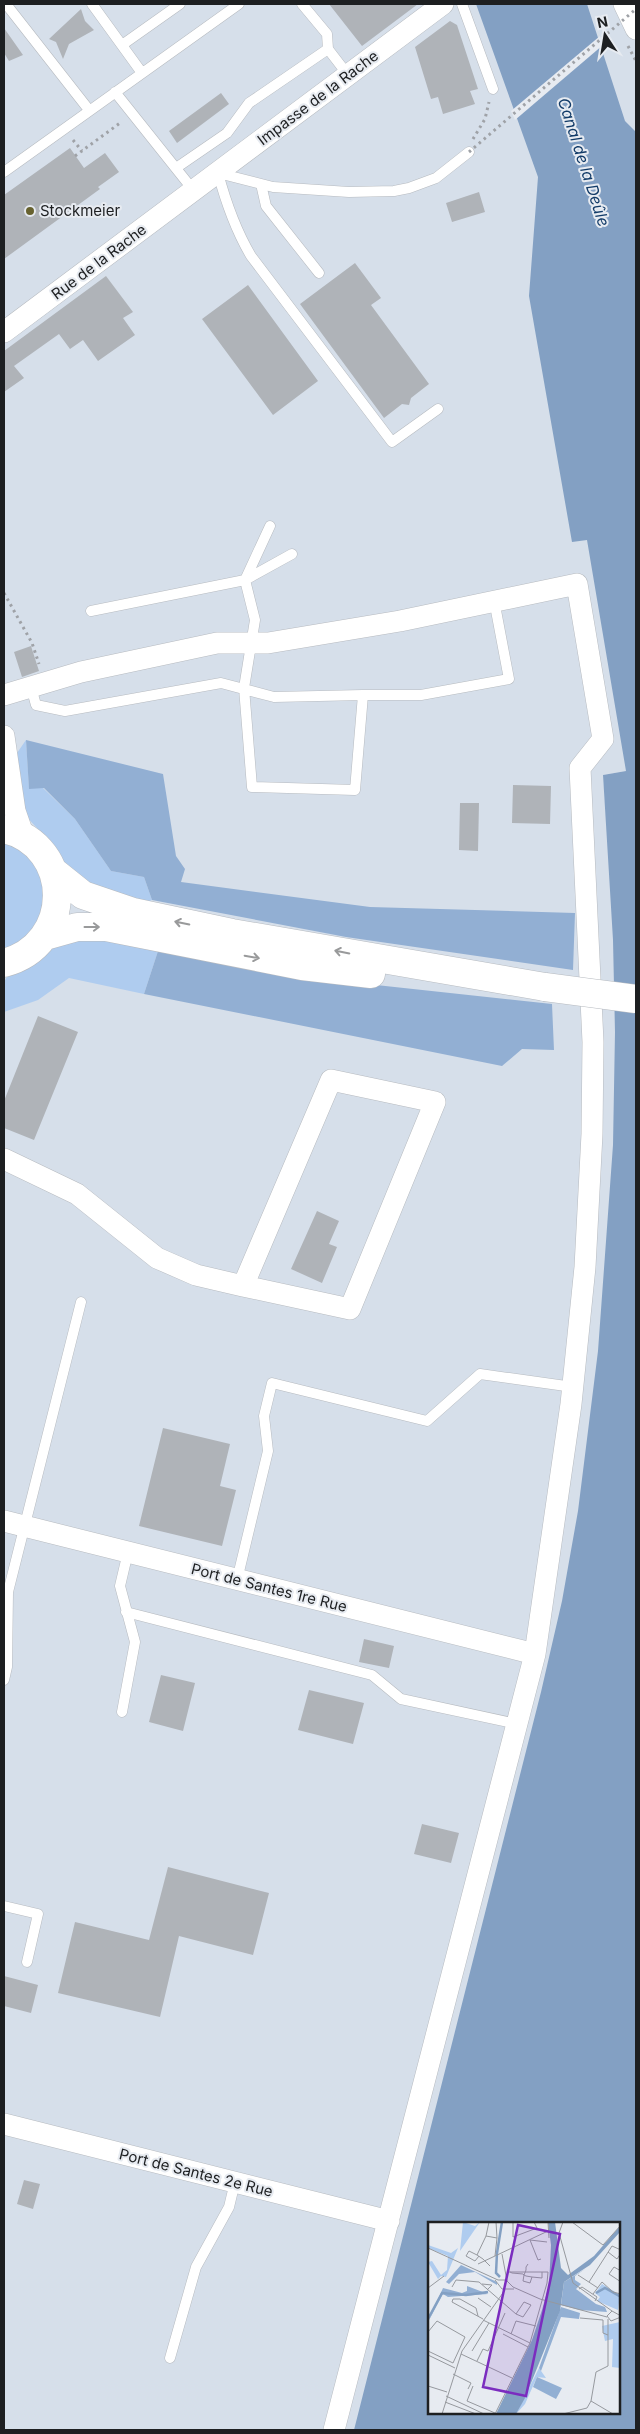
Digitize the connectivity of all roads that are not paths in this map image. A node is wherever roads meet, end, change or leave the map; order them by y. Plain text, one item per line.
1 (6, 4) edge
2 (92, 4) edge
3 (180, 4) edge
4 (239, 4) edge
5 (302, 4) edge
6 (443, 4) edge
7 (462, 4) edge
8 (624, 4) edge
9 (636, 29) edge
10 (122, 45) junction
11 (328, 49) junction
12 (142, 73) junction
13 (348, 76) junction
14 (493, 90) road end
15 (116, 92) junction
16 (89, 110) junction
17 (467, 150) road end
18 (176, 168) junction
19 (4, 172) edge
20 (218, 173) junction
21 (261, 184) junction
22 (194, 191) junction
23 (319, 273) dead end
24 (4, 332) edge
25 (438, 409) dead end
26 (270, 526) dead end
27 (292, 554) dead end
28 (245, 580) junction
29 (494, 600) junction
30 (91, 611) dead end
31 (252, 643) junction
32 (39, 685) junction
33 (244, 688) junction
34 (4, 695) edge
35 (364, 695) junction
36 (4, 736) edge
37 (14, 833) edge
38 (53, 871) junction
39 (45, 936) junction
40 (7, 964) edge
41 (545, 987) junction
42 (636, 999) edge
43 (4, 1159) edge
44 (243, 1286) junction
45 (81, 1302) dead end
46 (573, 1387) junction
47 (4, 1521) edge
48 (24, 1526) junction
49 (128, 1552) junction
50 (237, 1580) junction
51 (126, 1612) junction
52 (535, 1654) junction
53 (4, 1680) edge
54 (122, 1712) dead end
55 (517, 1724) junction
56 (4, 1906) edge
57 (27, 1962) dead end
58 (4, 2124) edge
59 (235, 2182) junction
60 (389, 2221) junction
61 (170, 2358) dead end
62 (334, 2430) edge

1 - 16 lane
2 - 10 lane
3 - 10 lane
4 - 12 lane
5 - 11 lane
6 - 13 street, Impasse de la Rache
7 - 14 lane
8 - 9 street
10 - 12 lane
11 - 13 lane
11 - 18 lane
12 - 15 lane
13 - 20 street, Impasse de la Rache
15 - 16 lane
15 - 18 lane
16 - 19 lane
17 - 21 lane
18 - 22 lane
20 - 21 lane
20 - 22 street, Impasse de la Rache
20 - 25 lane
21 - 23 lane
22 - 24 street, Rue de la Rache
26 - 28 lane
27 - 28 lane
28 - 30 lane
28 - 31 lane
29 - 31 street
29 - 35 lane
29 - 46 street
31 - 32 street
31 - 33 lane
32 - 33 lane
32 - 34 street
33 - 35 lane
33 - 35 lane
36 - 37 street
37 - 38 main road
38 - 39 main road
41 -> 38 main road
39 - 40 main road
39 -> 41 main road
41 - 42 main road, bridge
43 - 44 street
44 - 44 street
45 - 48 lane
46 - 50 lane
46 - 52 street
47 - 48 street, Port de Santes 1re Rue
48 - 49 street, Port de Santes 1re Rue
48 - 53 lane
49 - 50 street, Port de Santes 1re Rue
49 - 51 lane
50 - 52 street, Port de Santes 1re Rue
51 - 54 lane
51 - 55 lane
52 - 55 street
55 - 60 street
56 - 57 lane
58 - 59 street, Port de Santes 2e Rue
59 - 60 street, Port de Santes 2e Rue
59 - 61 lane
60 - 62 street

